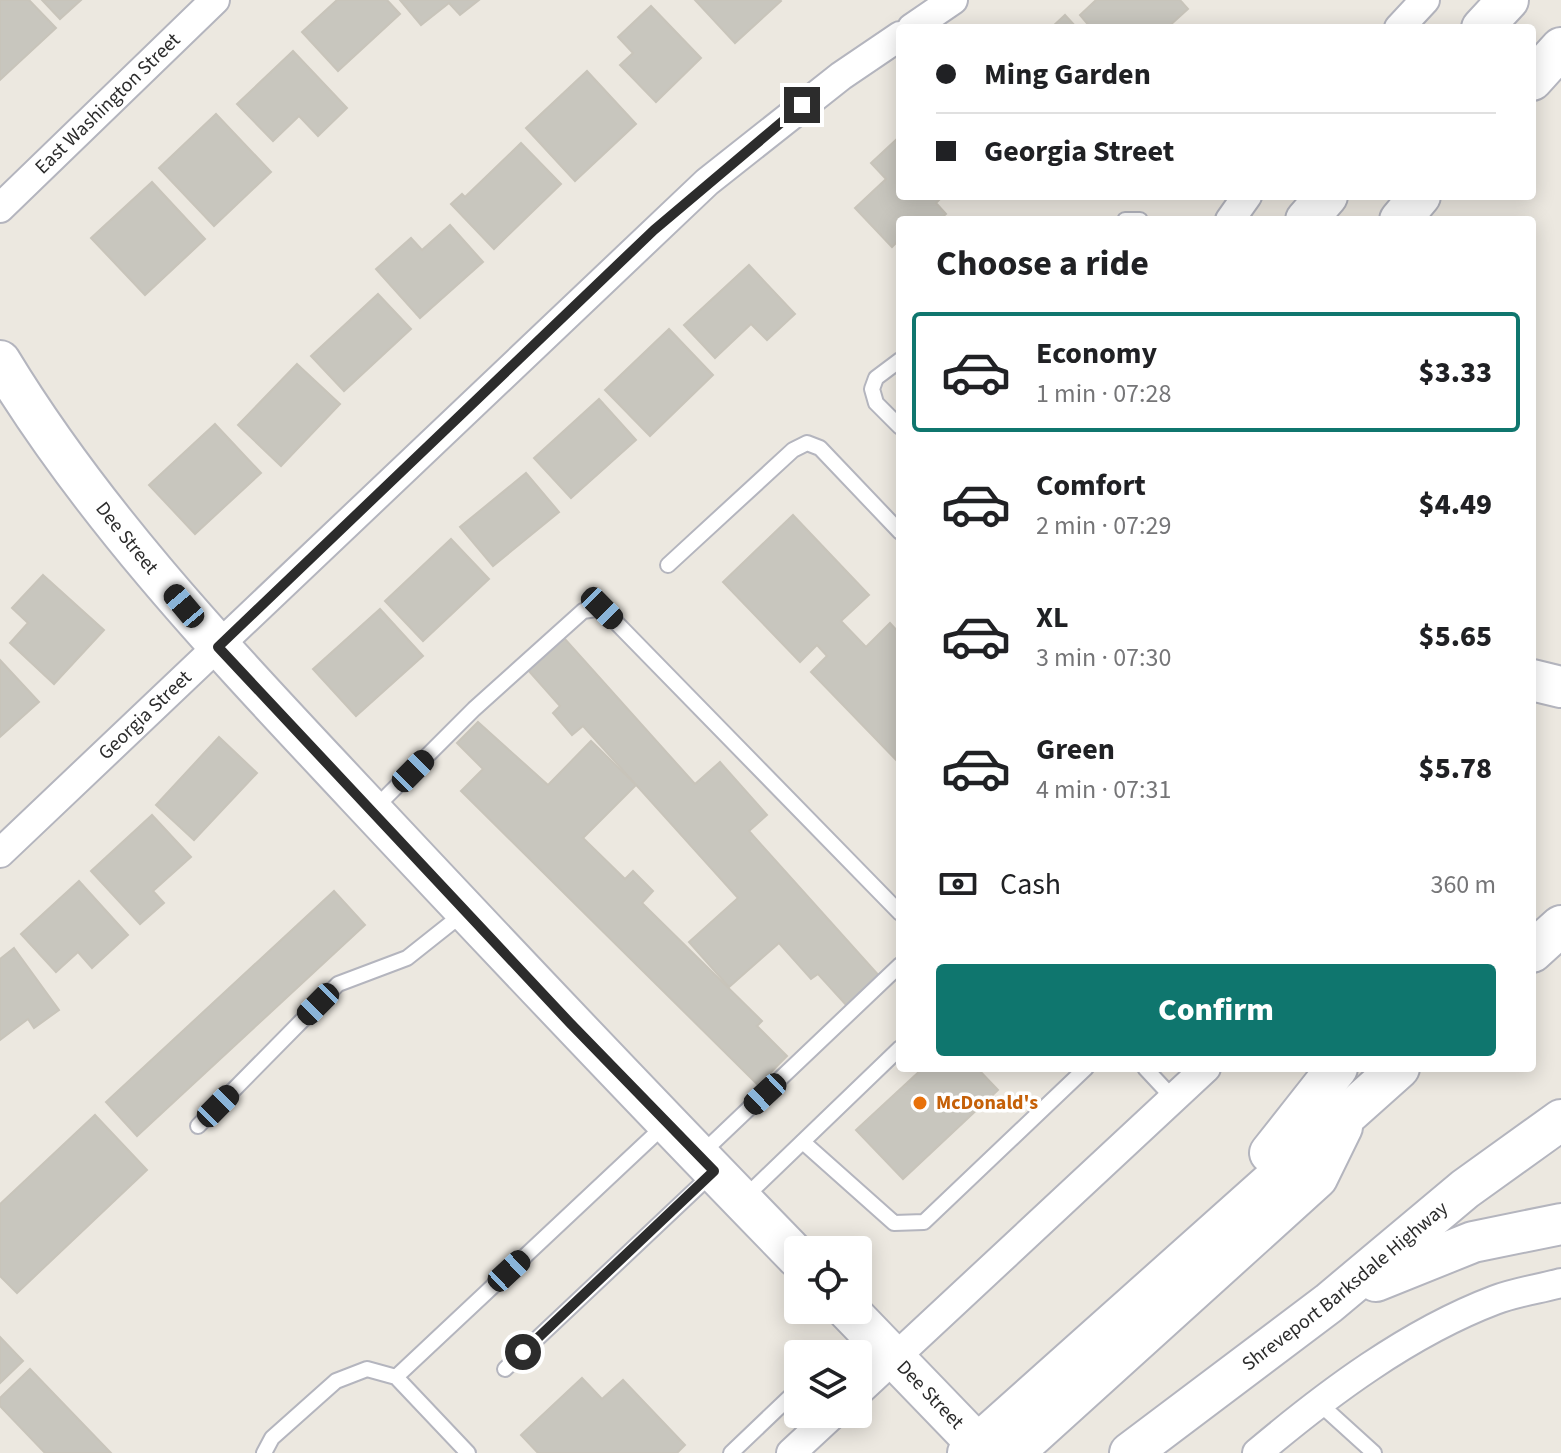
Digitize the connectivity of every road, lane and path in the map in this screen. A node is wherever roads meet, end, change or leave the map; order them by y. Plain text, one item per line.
1 (215, 0) edge
2 (953, 0) edge
3 (1425, 0) edge
4 (1508, 0) edge
5 (918, 24) edge
6 (1403, 24) edge
7 (1486, 24) edge
8 (896, 39) edge
9 (1561, 48) edge
10 (1536, 76) edge
11 (1324, 200) edge
12 (1417, 200) edge
13 (0, 208) edge
14 (1310, 216) edge
15 (1403, 216) edge
16 (0, 361) edge
17 (896, 363) edge
18 (896, 423) edge
19 (896, 528) edge
20 (668, 565) dead end
21 (218, 647) junction
22 (1536, 681) edge
23 (1561, 687) edge
24 (372, 811) junction
25 (0, 853) edge
26 (896, 909) edge
27 (466, 911) junction
28 (1561, 926) edge
29 (1536, 948) edge
30 (896, 969) edge
31 (896, 1052) edge
32 (1082, 1072) edge
33 (1149, 1072) edge
34 (1202, 1072) edge
35 (1334, 1072) edge
36 (1394, 1072) edge
37 (1173, 1098) junction
38 (1350, 1109) junction
39 (1561, 1120) edge
40 (667, 1123) junction
41 (198, 1126) dead end
42 (803, 1142) junction
43 (707, 1164) junction
44 (742, 1200) junction
45 (1561, 1224) edge
46 (784, 1244) edge
47 (1165, 1275) junction
48 (1561, 1283) edge
49 (1329, 1303) junction
50 (862, 1324) edge
51 (895, 1358) junction
52 (505, 1369) dead end
53 (396, 1377) junction
54 (872, 1379) edge
55 (784, 1402) edge
56 (1320, 1404) junction
57 (815, 1428) edge
58 (986, 1451) edge
59 (264, 1453) edge
60 (468, 1453) edge
61 (731, 1453) edge
62 (791, 1453) edge
63 (1130, 1453) edge
64 (1257, 1453) edge
65 (1374, 1453) edge

1 - 13 street, East Washington Street
2 - 5 street
3 - 6 street
4 - 7 main road
8 - 21 street, Georgia Street
9 - 10 main road
11 - 14 main road
12 - 15 main road
16 - 21 main road, Dee Street
17 - 18 lane
19 - 20 lane
21 - 24 main road, Dee Street
21 - 25 street, Georgia Street
22 - 23 main road
24 - 26 lane
24 - 27 main road, Dee Street
27 - 40 main road, Dee Street
27 - 41 lane
28 - 29 main road
30 - 43 lane
31 - 42 lane
32 - 42 lane
33 - 37 lane
34 - 37 street
35 - 47 main road
36 - 38 main road
37 - 51 street
38 - 47 main road
38 - 58 main road
39 - 49 main road, Shreveport Barksdale Highway
40 - 43 main road, Dee Street
40 - 53 lane
42 - 44 lane
43 - 44 main road, Dee Street
43 - 52 lane
44 - 46 main road, Dee Street
45 - 49 main road
47 - 58 main road
48 - 56 street
49 - 63 main road, Shreveport Barksdale Highway
50 - 51 main road, Dee Street
51 - 54 street
51 - 58 main road, Dee Street
53 - 59 lane
53 - 60 lane
55 - 61 lane
56 - 64 street
56 - 65 lane
57 - 62 street

